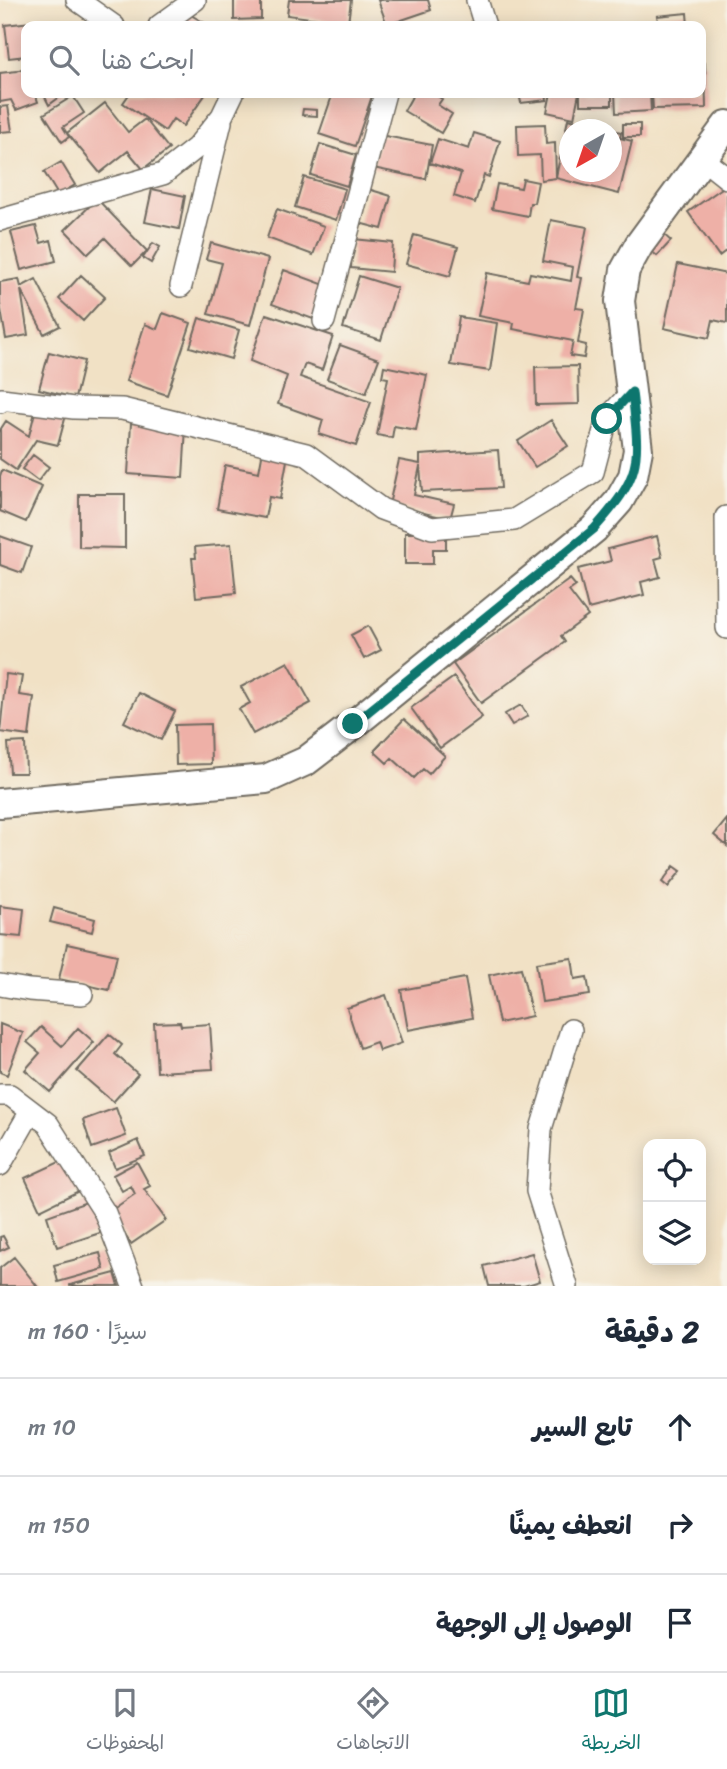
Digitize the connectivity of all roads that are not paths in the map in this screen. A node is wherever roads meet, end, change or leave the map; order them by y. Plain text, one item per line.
1 (77, 0) edge
2 (195, 0) edge
3 (477, 0) edge
4 (107, 21) edge
5 (166, 21) edge
6 (483, 21) edge
7 (384, 98) edge
8 (224, 101) edge
9 (727, 125) edge
10 (703, 159) junction
11 (727, 178) edge
12 (0, 220) edge
13 (181, 286) dead end
14 (324, 321) dead end
15 (632, 392) junction
16 (0, 402) edge
17 (726, 517) edge
18 (727, 628) edge
19 (0, 803) edge
20 (0, 985) edge
21 (82, 994) dead end
22 (571, 1030) dead end
23 (0, 1095) edge
24 (31, 1111) junction
25 (0, 1165) edge
26 (133, 1286) edge
27 (567, 1286) edge

1 - 4 street
2 - 5 street
3 - 6 street
7 - 14 street
8 - 12 street
8 - 13 street
9 - 10 main road
10 - 11 street
10 - 15 main road
15 - 16 street
15 - 19 main road
17 - 18 street
20 - 21 street
22 - 27 street
23 - 24 street
24 - 25 street
24 - 26 street

